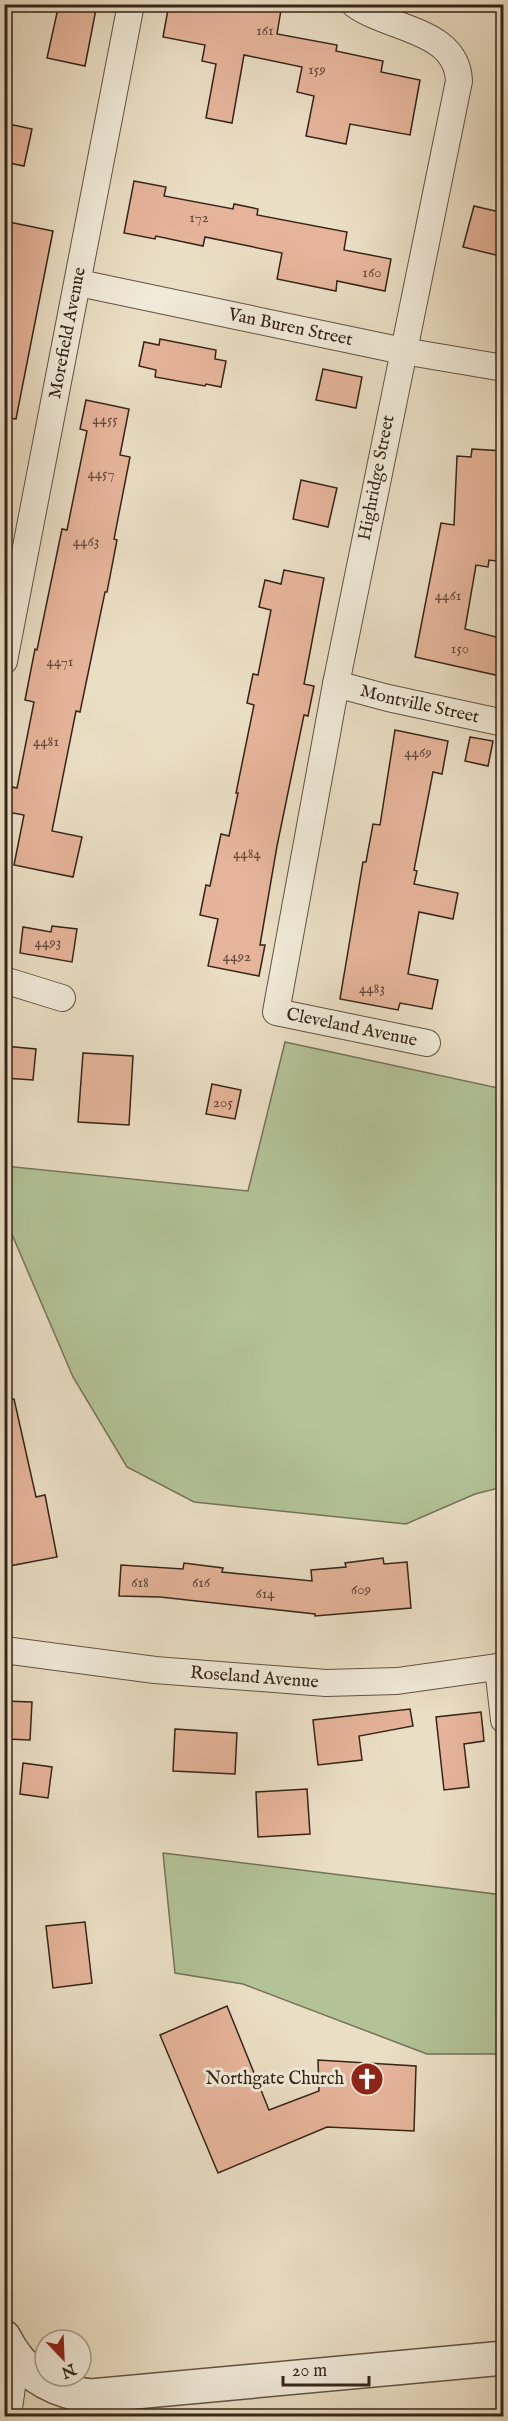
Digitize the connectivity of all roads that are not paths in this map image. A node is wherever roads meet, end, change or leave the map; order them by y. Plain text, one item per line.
1 (131, 4) edge
2 (354, 4) edge
3 (79, 283) junction
4 (403, 351) junction
5 (504, 368) edge
6 (4, 661) edge
7 (336, 684) junction
8 (504, 723) edge
9 (4, 980) edge
10 (62, 998) dead end
11 (276, 1012) joint
12 (427, 1043) dead end
13 (4, 1650) edge
14 (501, 1666) edge
15 (504, 1720) edge
16 (10, 2347) edge
17 (504, 2358) edge
18 (8, 2416) edge

1 - 3 street, Morefield Avenue
2 - 4 street, Highridge Street
3 - 4 street, Van Buren Street
3 - 6 street, Morefield Avenue
4 - 5 street, Van Buren Street
4 - 7 street, Highridge Street
7 - 8 street, Montville Street
7 - 11 street, Highridge Street
9 - 10 street
11 - 12 street, Cleveland Avenue
13 - 14 street, Roseland Avenue
14 - 15 street
16 - 17 street
16 - 18 street

